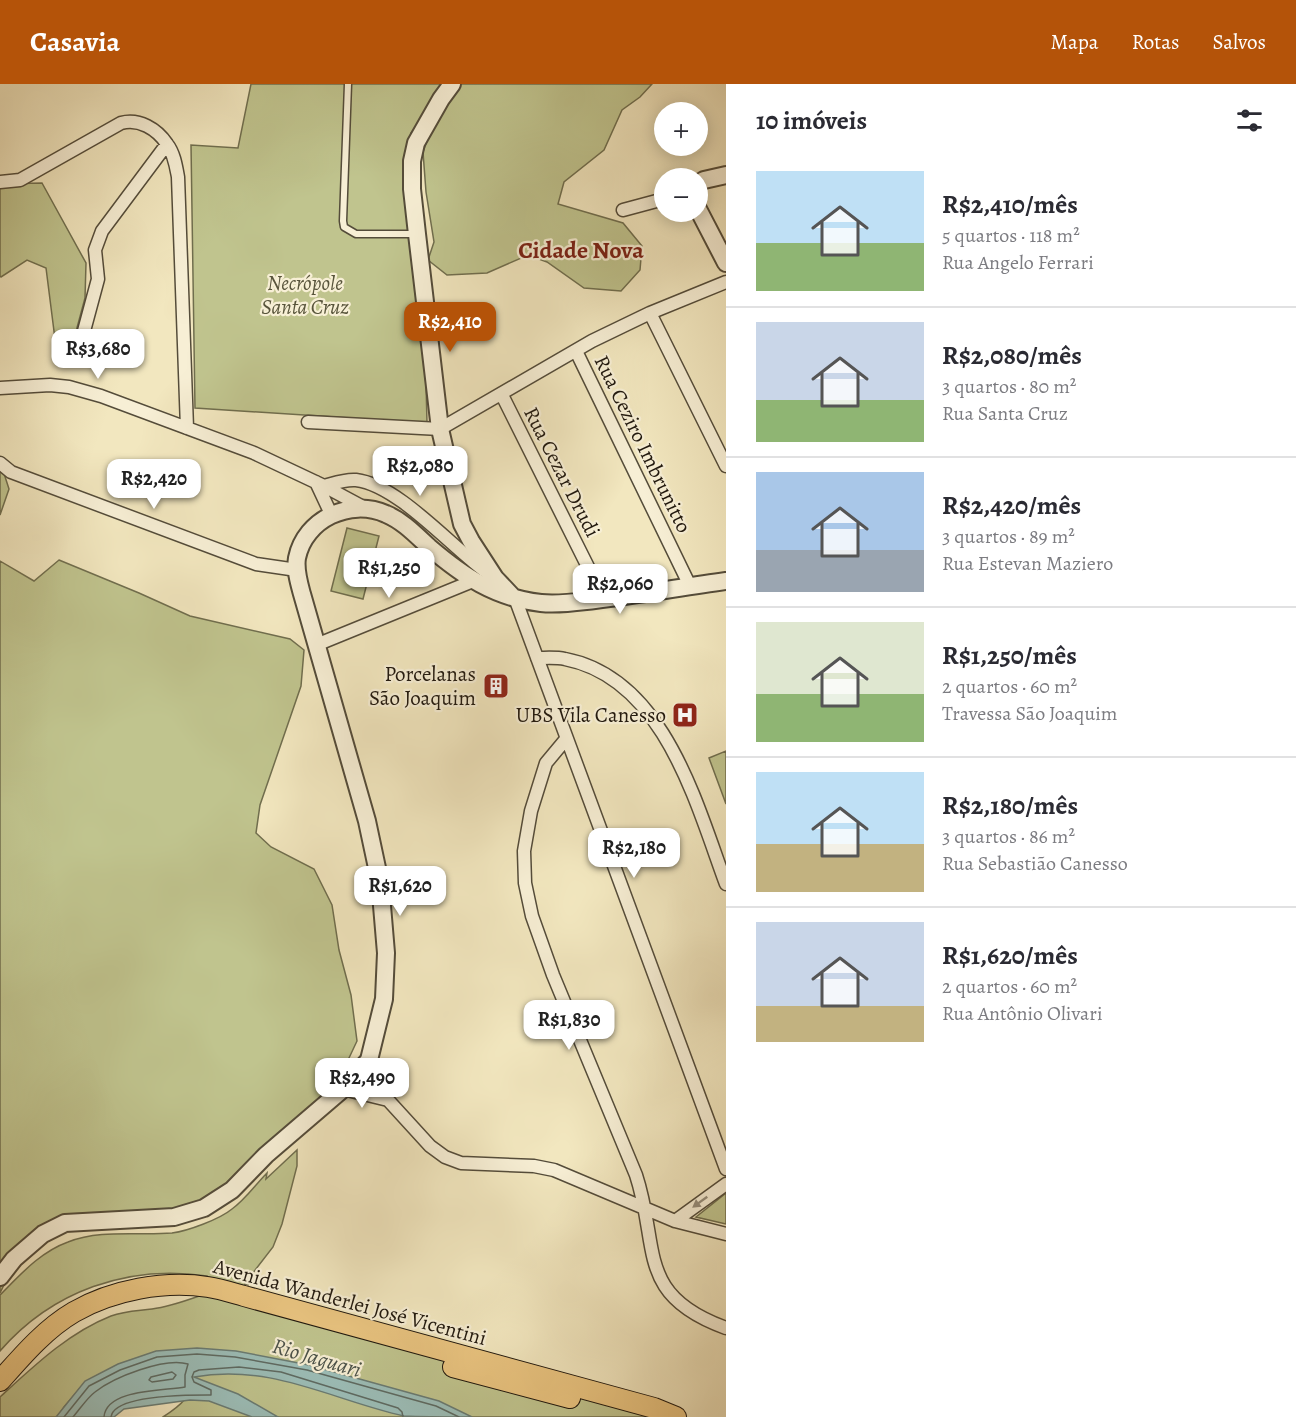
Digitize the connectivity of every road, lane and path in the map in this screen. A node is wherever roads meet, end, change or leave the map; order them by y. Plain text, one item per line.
1 (348, 84) edge
2 (452, 84) edge
3 (167, 144) junction
4 (726, 175) edge
5 (708, 179) edge
6 (0, 182) edge
7 (654, 202) edge
8 (623, 210) dead end
9 (705, 222) edge
10 (417, 234) junction
11 (726, 263) edge
12 (726, 282) edge
13 (650, 313) junction
14 (576, 351) junction
15 (77, 357) dead end
16 (0, 388) edge
17 (502, 394) junction
18 (308, 422) dead end
19 (187, 428) junction
20 (440, 429) junction
21 (0, 463) edge
22 (726, 466) edge
23 (320, 484) junction
24 (365, 508) junction
25 (331, 514) junction
26 (297, 570) junction
27 (495, 578) junction
28 (473, 581) junction
29 (726, 581) edge
30 (690, 586) junction
31 (514, 598) junction
32 (604, 599) junction
33 (316, 645) junction
34 (537, 658) junction
35 (566, 739) junction
36 (726, 884) edge
37 (369, 1060) junction
38 (343, 1089) junction
39 (388, 1100) junction
40 (726, 1169) edge
41 (726, 1184) edge
42 (643, 1208) junction
43 (675, 1221) junction
44 (726, 1234) edge
45 (0, 1277) edge
46 (726, 1329) edge
47 (0, 1381) edge
48 (0, 1398) edge
49 (639, 1417) edge
50 (676, 1417) edge

1 - 10 lane
2 - 10 street
3 - 6 street
3 - 15 street
3 - 19 street
4 - 5 street
7 - 8 street
9 - 11 street
10 - 20 street
12 - 13 street
13 - 14 street
13 - 22 street
14 - 17 street
14 - 30 street, Rua Ceziro Imbrunitto
16 - 19 street
17 - 20 street
17 - 32 street, Rua Cezar Drudi
18 - 20 street
19 - 23 street
20 - 27 street
21 - 26 street
23 - 24 street
23 - 25 street
23 - 27 street
24 - 25 street
24 - 28 street
25 - 26 street
26 - 33 street
27 - 31 street
28 - 31 street
28 - 33 street
29 - 30 street
30 - 32 street
31 - 32 street
31 - 34 street
33 - 37 street
34 - 35 street
34 - 36 street
35 - 40 street
35 - 42 street
37 - 38 street
37 - 39 street
38 - 39 street
38 - 45 street
39 - 42 street
41 -> 43 street
42 - 43 street
42 - 46 street
43 - 44 street
47 - 50 main road, Avenida Wanderlei José Vicentini
48 - 49 main road, Avenida Wanderlei José Vicentini

